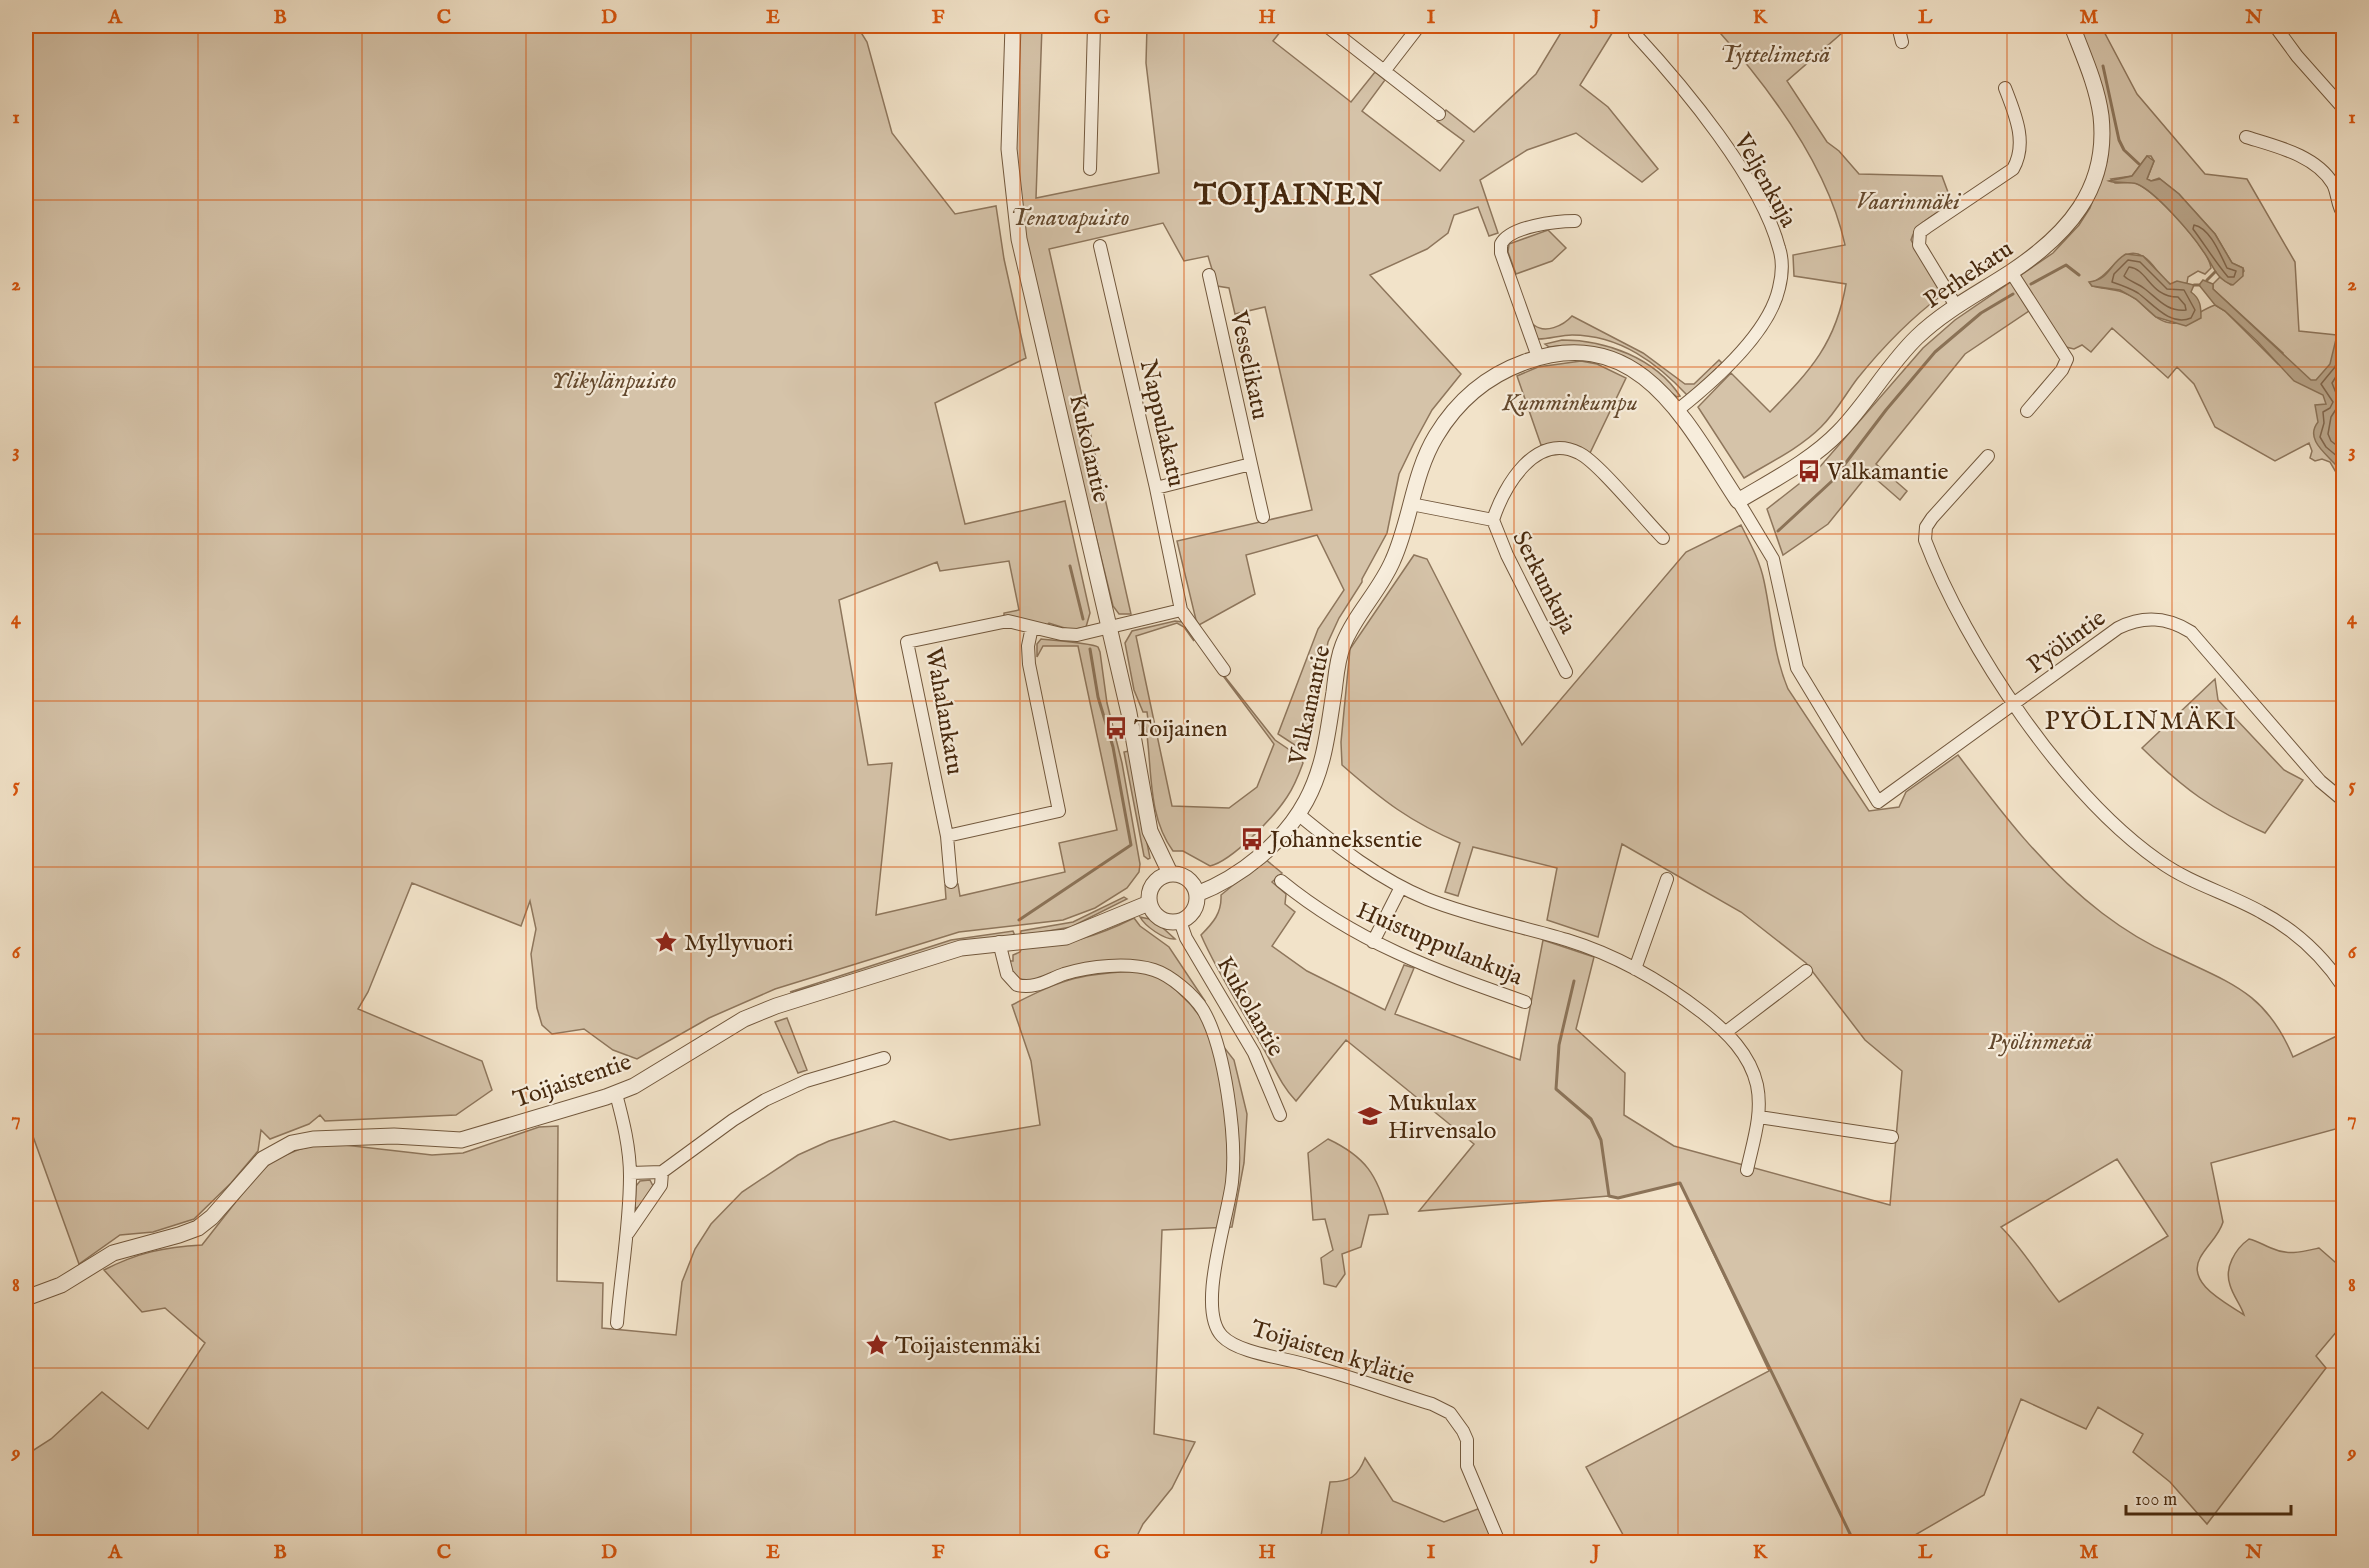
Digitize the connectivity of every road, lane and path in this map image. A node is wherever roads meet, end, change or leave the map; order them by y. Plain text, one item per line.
1 (1013, 26) edge
2 (1094, 26) edge
3 (1419, 26) edge
4 (1898, 26) edge
5 (2072, 26) edge
6 (2275, 26) edge
7 (1328, 27) edge
8 (1635, 34) dead end
9 (1902, 42) dead end
10 (1385, 70) junction
11 (2005, 88) dead end
12 (2343, 110) edge
13 (1439, 114) dead end
14 (2246, 137) dead end
15 (1090, 169) dead end
16 (2343, 215) edge
17 (1575, 221) dead end
18 (1100, 246) dead end
19 (2011, 272) junction
20 (1209, 275) dead end
21 (1956, 306) junction
22 (1538, 357) junction
23 (1679, 410) junction
24 (2027, 411) dead end
25 (1988, 456) dead end
26 (1251, 464) junction
27 (1156, 488) junction
28 (1738, 501) junction
29 (1412, 504) junction
30 (1263, 517) dead end
31 (1493, 520) junction
32 (1663, 538) dead end
33 (1181, 610) junction
34 (1032, 627) junction
35 (1109, 628) junction
36 (1224, 670) dead end
37 (1566, 672) dead end
38 (2014, 704) junction
39 (2343, 801) edge
40 (1878, 802) joint
41 (1298, 814) junction
42 (947, 836) junction
43 (1170, 873) junction
44 (1667, 879) dead end
45 (1281, 880) dead end
46 (951, 882) dead end
47 (1401, 887) junction
48 (1197, 894) junction
49 (1149, 903) junction
50 (1180, 921) junction
51 (999, 942) junction
52 (1374, 942) junction
53 (1635, 969) junction
54 (1806, 971) dead end
55 (2343, 988) edge
56 (1525, 1002) dead end
57 (1726, 1032) junction
58 (884, 1058) dead end
59 (616, 1094) junction
60 (1280, 1115) dead end
61 (1759, 1117) junction
62 (1892, 1137) dead end
63 (1746, 1170) dead end
64 (662, 1172) junction
65 (630, 1173) junction
66 (627, 1234) junction
67 (26, 1298) edge
68 (617, 1323) dead end
69 (1499, 1542) edge

1 - 35 street, Kukolantie
2 - 15 street
3 - 10 street
4 - 9 street
5 - 19 street, Perhekatu
6 - 12 street
7 - 10 street
8 - 23 street, Veljenkuja
10 - 13 street
11 - 21 street
14 - 16 street
17 - 22 street
18 - 27 street, Nappulakatu
19 - 21 street, Perhekatu
19 - 24 street
20 - 26 street, Vesselikatu
21 - 28 street, Perhekatu
22 - 23 street, Valkamantie
22 - 29 street, Valkamantie
23 - 28 street, Valkamantie
25 - 38 street
26 - 27 street
26 - 30 street, Vesselikatu
27 - 33 street, Nappulakatu
28 - 40 street, Valkamantie
29 - 31 street, Serkunkuja
29 - 41 street, Valkamantie
31 - 32 street
31 - 37 street, Serkunkuja
33 - 35 street
33 - 36 street, Nappulakatu
34 - 35 street, Wahalankatu
34 - 42 street
34 - 42 street, Wahalankatu
35 - 43 street, Kukolantie
38 - 39 street, Pyölintie
38 - 40 street, Pyölintie
38 - 55 street
41 - 47 street
41 - 48 street, Valkamantie
42 - 46 street, Wahalankatu
43 - 48 street
43 - 49 street
44 - 53 street
45 - 52 street, Huistuppulankuja
47 - 52 street
47 - 53 street
48 - 50 street
49 - 50 street
49 - 51 street, Toijaistentie
50 - 60 street, Kukolantie
51 - 59 street, Toijaistentie
51 - 69 street, Toijaisten kylätie
52 - 56 street, Huistuppulankuja
53 - 57 street
54 - 57 street
57 - 61 street
58 - 64 street
59 - 65 street
59 - 67 street, Toijaistentie
61 - 62 street
61 - 63 street
64 - 65 street
64 - 66 street
65 - 66 street
66 - 68 street

